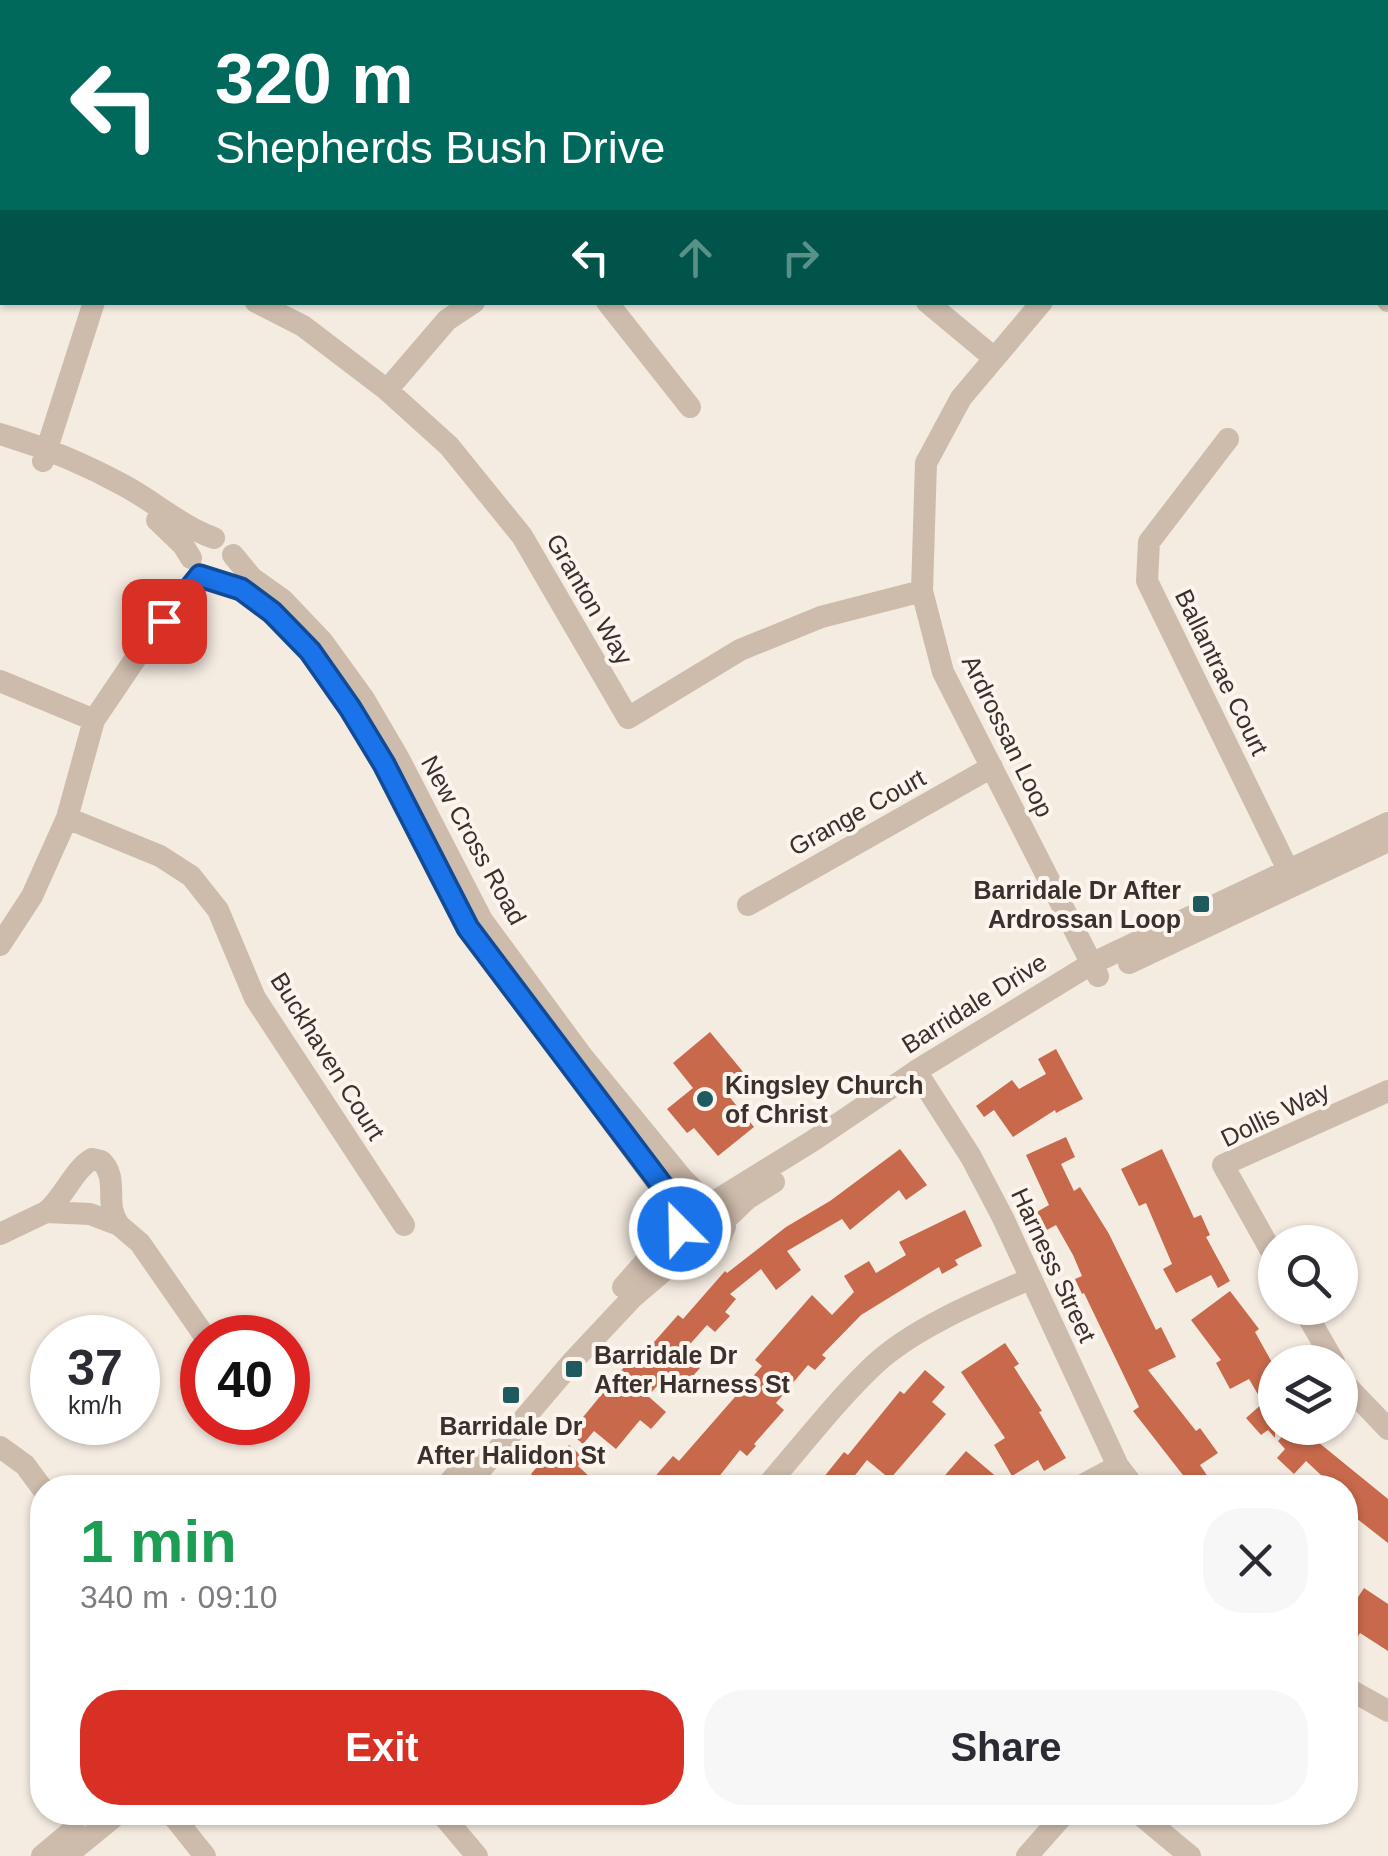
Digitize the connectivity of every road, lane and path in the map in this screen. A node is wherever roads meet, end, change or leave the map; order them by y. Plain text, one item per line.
1 (93, 305) edge
2 (262, 305) edge
3 (470, 305) edge
4 (609, 305) edge
5 (932, 305) edge
6 (1039, 305) edge
7 (993, 357) junction
8 (387, 390) junction
9 (690, 407) dead end
10 (0, 434) edge
11 (1228, 439) dead end
12 (0, 450) edge
13 (45, 455) junction
14 (214, 538) junction
15 (233, 555) junction
16 (201, 571) junction
17 (922, 591) junction
18 (0, 681) edge
19 (94, 720) junction
20 (992, 767) junction
21 (67, 818) junction
22 (1388, 824) edge
23 (1388, 841) edge
24 (1292, 877) junction
25 (748, 905) dead end
26 (0, 944) edge
27 (1095, 970) junction
28 (920, 1078) junction
29 (1388, 1091) edge
30 (714, 1208) junction
31 (46, 1212) junction
32 (680, 1218) junction
33 (119, 1225) junction
34 (404, 1225) dead end
35 (1258, 1228) edge
36 (0, 1234) edge
37 (699, 1246) junction
38 (1030, 1279) junction
39 (190, 1315) edge
40 (1358, 1397) edge
41 (1388, 1428) edge
42 (0, 1447) edge
43 (1118, 1466) junction
44 (32, 1475) edge
45 (455, 1475) edge
46 (476, 1475) edge
47 (777, 1475) edge
48 (1101, 1475) edge
49 (1125, 1475) edge
50 (1358, 1694) edge
51 (1388, 1710) edge
52 (79, 1825) edge
53 (104, 1825) edge
54 (180, 1825) edge
55 (451, 1825) edge
56 (1054, 1825) edge
57 (1153, 1825) edge
58 (42, 1856) edge
59 (66, 1856) edge
60 (205, 1856) edge
61 (477, 1856) edge
62 (1027, 1856) edge
63 (1190, 1856) edge

1 - 13 street
2 - 8 street, Granton Way
3 - 8 street
4 - 9 street
5 - 7 street
6 - 7 street, Ardrossan Loop
7 - 17 street, Ardrossan Loop
8 - 17 street, Granton Way
10 - 13 street, New Cross Road
11 - 24 street, Ballantrae Court
12 - 13 street, New Cross Road
13 - 14 street, New Cross Road
13 - 16 street, New Cross Road
14 - 15 street
14 - 16 street
15 - 16 street
15 - 30 street, New Cross Road
16 - 19 street
16 - 32 street, New Cross Road
17 - 20 street, Ardrossan Loop
18 - 19 street
19 - 21 street
20 - 25 street, Grange Court
20 - 27 street, Ardrossan Loop
21 - 26 street
21 - 34 street, Buckhaven Court
22 - 24 street, Barridale Drive
23 - 24 street, Barridale Drive
24 - 27 street, Barridale Drive
27 - 28 street, Barridale Drive
28 - 30 street, Barridale Drive
28 - 38 street, Harness Street
29 - 35 street, Dollis Way
30 - 32 street
30 - 37 street
31 - 33 street
31 - 33 street
31 - 36 street
32 - 37 street
32 - 45 street
33 - 39 street
37 - 46 street
38 - 43 street, Harness Street
38 - 47 street
40 - 41 street
42 - 44 street
43 - 48 street
43 - 49 street, Harness Street
50 - 51 street
52 - 58 street
53 - 59 street
54 - 60 street
55 - 61 street
56 - 62 street
57 - 63 street

